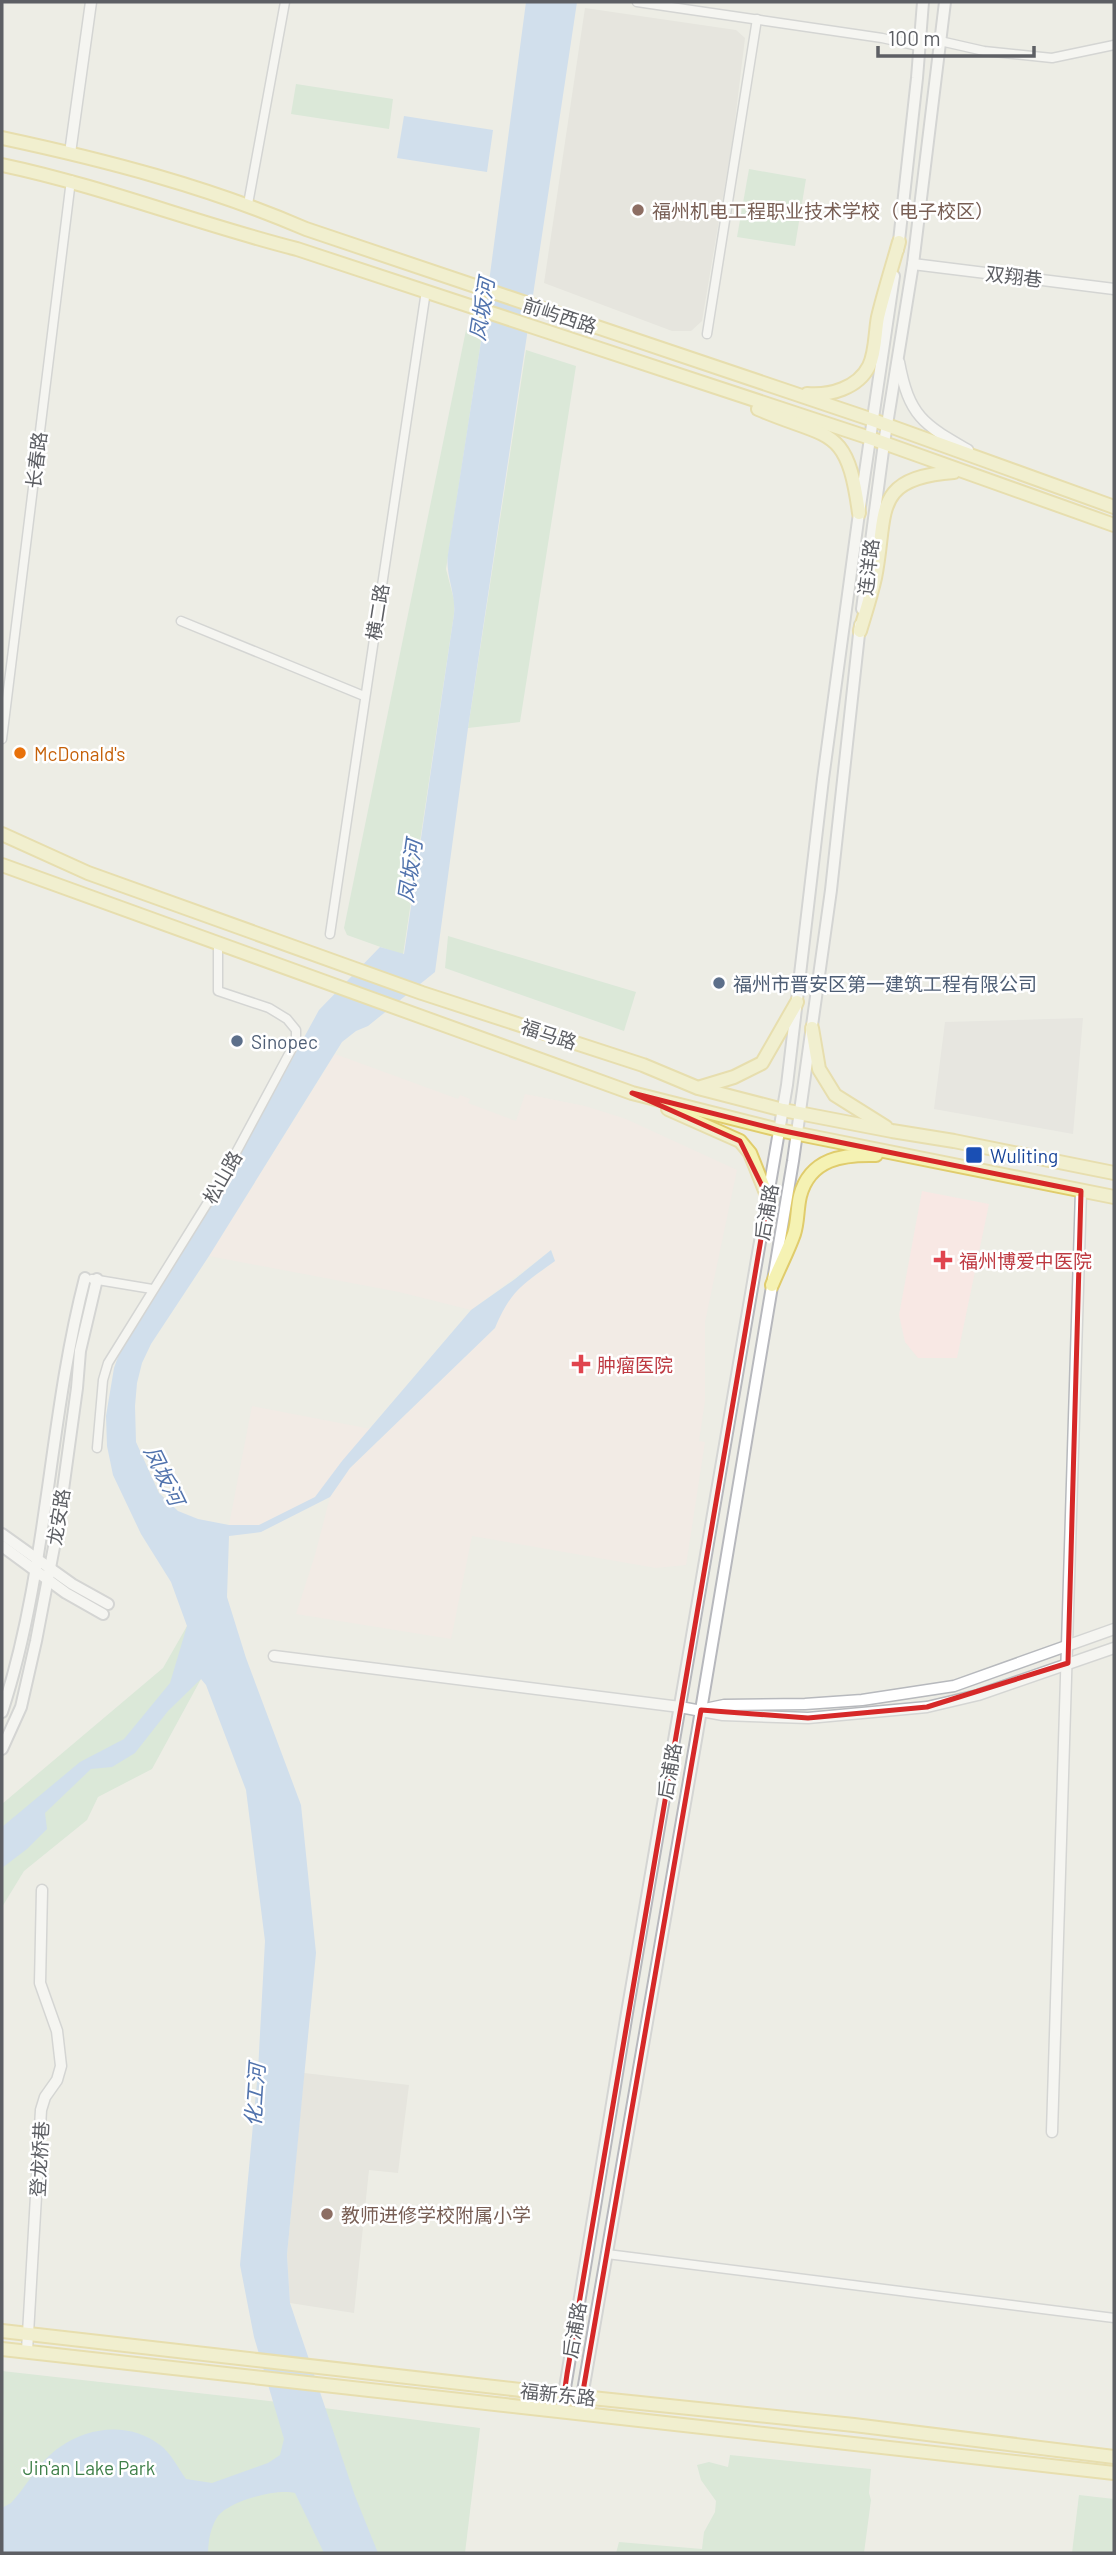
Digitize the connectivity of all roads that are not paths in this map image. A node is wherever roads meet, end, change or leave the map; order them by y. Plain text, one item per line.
1 (91, 2) edge
2 (285, 2) edge
3 (638, 2) edge
4 (923, 2) edge
5 (945, 2) edge
6 (757, 19) junction
7 (940, 41) junction
8 (1114, 45) edge
9 (918, 46) junction
10 (2, 138) edge
11 (71, 153) junction
12 (2, 165) edge
13 (71, 180) junction
14 (248, 204) junction
15 (899, 242) junction
16 (913, 264) junction
17 (1114, 289) edge
18 (426, 291) junction
19 (707, 334) dead end
20 (898, 356) junction
21 (684, 377) junction
22 (788, 391) junction
23 (873, 420) junction
24 (887, 425) junction
25 (870, 438) junction
26 (884, 443) junction
27 (992, 464) junction
28 (961, 472) junction
29 (1114, 507) edge
30 (859, 513) junction
31 (1114, 525) edge
32 (181, 621) dead end
33 (860, 631) junction
34 (364, 696) junction
35 (2, 739) edge
36 (2, 835) edge
37 (2, 864) edge
38 (330, 934) dead end
39 (218, 943) junction
40 (797, 1002) junction
41 (812, 1028) junction
42 (698, 1088) junction
43 (632, 1093) junction
44 (783, 1110) junction
45 (800, 1113) junction
46 (779, 1130) junction
47 (892, 1131) junction
48 (796, 1134) junction
49 (912, 1157) junction
50 (1114, 1173) edge
51 (1081, 1191) junction
52 (1114, 1197) edge
53 (768, 1198) junction
54 (91, 1279) junction
55 (772, 1285) junction
56 (152, 1289) junction
57 (97, 1448) dead end
58 (2, 1534) edge
59 (2, 1546) edge
60 (35, 1564) junction
61 (49, 1574) junction
62 (106, 1609) dead end
63 (1114, 1629) edge
64 (1068, 1644) junction
65 (1114, 1648) edge
66 (274, 1656) dead end
67 (1068, 1663) junction
68 (680, 1707) junction
69 (701, 1710) junction
70 (2, 1712) edge
71 (2, 1749) edge
72 (42, 1890) dead end
73 (1052, 2132) dead end
74 (607, 2254) junction
75 (1114, 2318) edge
76 (2, 2331) edge
77 (28, 2334) junction
78 (2, 2349) edge
79 (27, 2351) junction
80 (564, 2395) junction
81 (582, 2397) junction
82 (561, 2412) junction
83 (579, 2414) junction
84 (1114, 2457) edge
85 (1114, 2473) edge

1 - 11 street
2 - 14 street
3 - 6 street
4 - 9 main road, 连洋路
5 - 7 main road, 连洋路
6 - 9 street
6 - 19 street
7 - 8 street
7 - 16 main road, 连洋路
9 - 15 main road, 连洋路
10 - 11 main road, 前屿西路
11 - 14 main road, 前屿西路
12 - 13 main road, 前屿西路
13 - 18 main road, 前屿西路
13 - 35 street, 长春路
14 - 22 main road, 前屿西路
15 - 22 main road
15 - 23 main road, 连洋路
16 - 17 street, 双翔巷
16 - 20 main road, 连洋路
18 - 21 main road, 前屿西路
18 - 34 street, 横二路
20 - 24 main road, 连洋路
20 - 27 street
21 - 25 main road, 前屿西路
21 - 30 main road
22 - 23 main road, 前屿西路
23 - 24 main road, 前屿西路
23 - 25 main road, 连洋路
24 - 26 main road, 连洋路
24 - 27 main road, 前屿西路
25 - 26 main road, 前屿西路
25 - 30 main road, 连洋路
26 - 28 main road, 前屿西路
26 - 33 main road, 连洋路
27 - 29 main road, 前屿西路
28 - 31 main road, 前屿西路
28 - 33 main road
30 - 40 main road, 连洋路
32 - 34 street
33 - 41 main road, 连洋路
34 - 38 street, 横二路
36 - 42 main road, 福马路
37 - 39 main road, 福马路
39 - 43 main road, 福马路
39 - 56 street, 松山路
40 - 42 main road
40 - 44 main road, 连洋路
41 - 45 main road, 连洋路
41 - 47 main road
42 - 44 main road, 福马路
43 - 46 main road, 福马路
43 - 53 main road
44 - 45 main road, 福马路
44 - 46 main road, 连洋路
45 - 47 main road, 福马路
45 - 48 main road, 连洋路
46 - 48 main road, 福马路
46 - 53 main road, 后浦路
47 - 50 main road, 福马路
48 - 49 main road, 福马路
48 - 55 main road, 后浦路
49 - 51 main road, 福马路
49 - 55 main road
51 - 52 main road, 福马路
51 - 64 street
53 - 68 main road, 后浦路
54 - 56 street
54 - 60 main road, 龙安路
54 - 61 main road, 龙安路
55 - 69 main road, 后浦路
56 - 57 street, 松山路
58 - 60 main road
59 - 60 main road
60 - 61 main road
60 - 70 main road, 龙安路
61 - 62 main road
61 - 71 main road, 龙安路
63 - 64 street
64 - 67 street
64 - 69 street
65 - 67 street
66 - 68 street
67 - 69 street
67 - 73 street
68 - 69 street
68 - 80 main road, 后浦路
69 - 74 main road, 后浦路
72 - 77 street, 登龙桥巷
74 - 75 street
74 - 81 main road, 后浦路
76 - 77 main road, 福新东路
77 - 79 street, 登龙桥巷
77 - 80 main road, 福新东路
78 - 79 main road, 福新东路
79 - 82 main road, 福新东路
80 - 81 main road, 福新东路
80 - 82 main road, 后浦路
81 - 83 main road, 后浦路
81 - 84 main road, 福新东路
82 - 83 main road, 福新东路
83 - 85 main road, 福新东路

